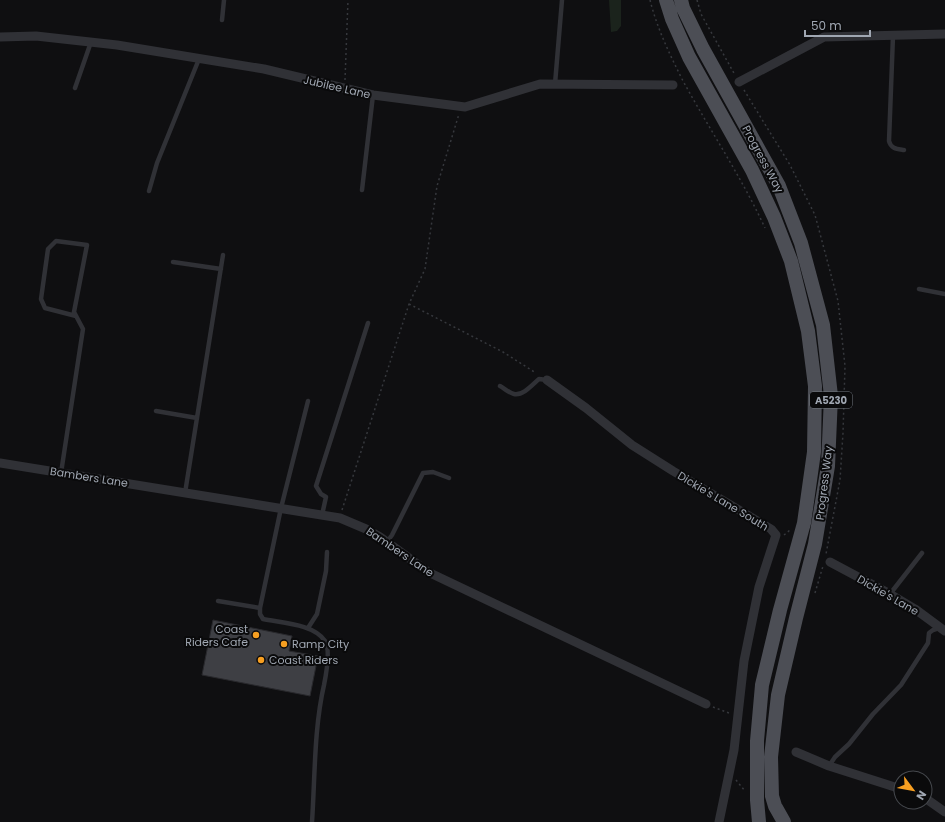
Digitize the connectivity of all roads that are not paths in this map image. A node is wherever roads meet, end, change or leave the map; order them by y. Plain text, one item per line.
1 (224, 0) edge
2 (562, 0) edge
3 (666, 0) edge
4 (681, 0) edge
5 (222, 20) dead end
6 (945, 34) edge
7 (893, 36) junction
8 (0, 37) edge
9 (91, 42) junction
10 (198, 59) junction
11 (739, 82) road end
12 (555, 84) junction
13 (673, 85) dead end
14 (75, 88) dead end
15 (374, 95) junction
16 (904, 150) dead end
17 (362, 190) dead end
18 (149, 191) dead end
19 (223, 255) dead end
20 (173, 262) dead end
21 (221, 269) junction
22 (919, 289) dead end
23 (945, 294) edge
24 (76, 316) junction
25 (368, 323) dead end
26 (547, 380) joint
27 (500, 386) dead end
28 (308, 402) dead end
29 (156, 411) dead end
30 (197, 418) junction
31 (0, 463) edge
32 (61, 473) junction
33 (449, 478) dead end
34 (185, 493) junction
35 (281, 508) junction
36 (322, 515) junction
37 (387, 542) junction
38 (327, 552) dead end
39 (922, 553) dead end
40 (830, 562) dead end
41 (890, 594) junction
42 (218, 601) dead end
43 (260, 608) junction
44 (308, 628) junction
45 (942, 629) edge
46 (706, 704) road end
47 (796, 752) dead end
48 (829, 766) junction
49 (893, 786) edge
50 (933, 804) edge
51 (945, 812) edge
52 (312, 822) edge
53 (719, 822) edge
54 (759, 822) edge
55 (784, 822) edge

1 - 5 lane
2 - 12 lane
3 - 54 main road, Progress Way / A5230
4 - 55 main road, Progress Way / A5230
6 - 7 street
7 - 11 street
7 - 16 lane
8 - 9 street, Jubilee Lane
9 - 10 street, Jubilee Lane
9 - 14 lane
10 - 15 street, Jubilee Lane
10 - 18 lane
12 - 13 street, Jubilee Lane
12 - 15 street, Jubilee Lane
15 - 17 lane
19 - 21 lane
20 - 21 lane
21 - 30 lane
22 - 23 lane
24 - 24 lane
24 - 32 lane
25 - 36 lane
26 - 27 lane
26 - 53 street, Dickie's Lane South
28 - 35 lane
29 - 30 lane
30 - 34 lane
31 - 32 street, Bambers Lane
32 - 34 street, Bambers Lane
33 - 37 lane
34 - 35 street, Bambers Lane
35 - 36 street, Bambers Lane
35 - 43 lane
36 - 37 street, Bambers Lane
37 - 46 street, Bambers Lane
38 - 44 lane
39 - 41 lane
40 - 41 street, Dickie's Lane
41 - 45 street, Dickie's Lane
42 - 43 lane
43 - 44 lane
44 - 52 lane
45 - 48 lane
47 - 48 street
48 - 49 street
50 - 51 street

